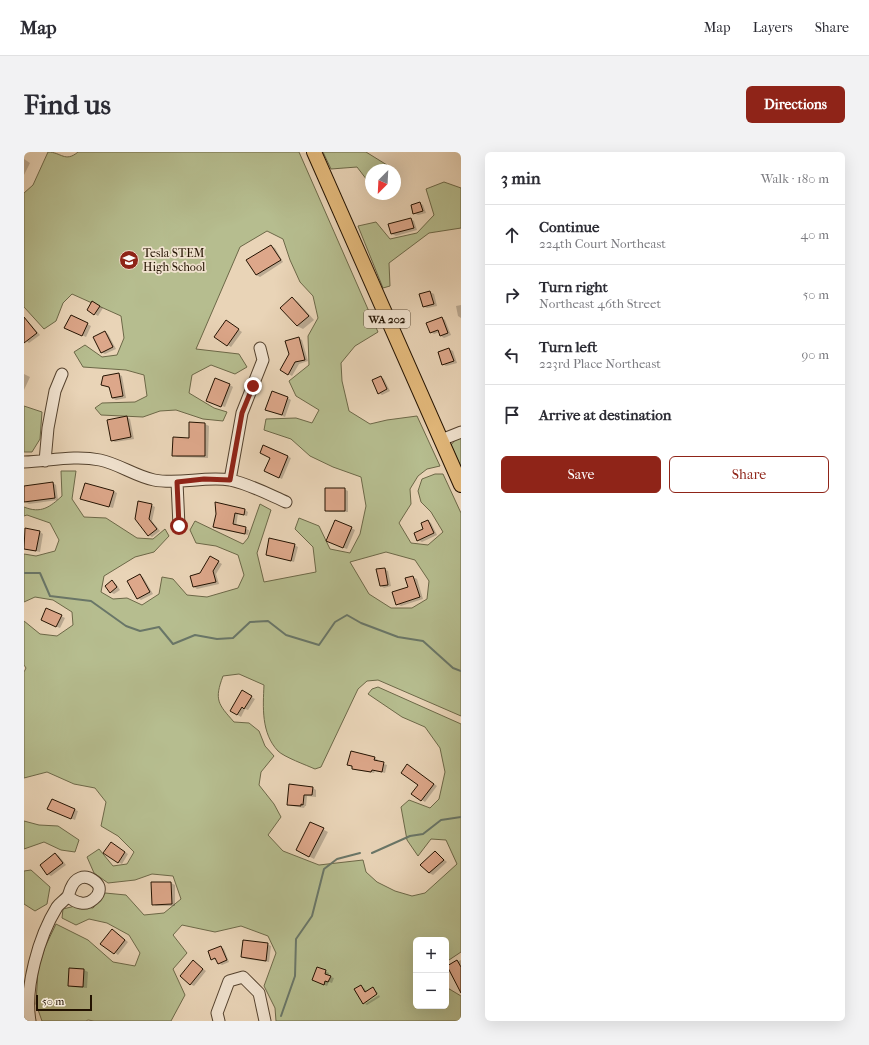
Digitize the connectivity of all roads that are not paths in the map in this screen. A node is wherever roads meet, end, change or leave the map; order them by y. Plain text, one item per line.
1 (314, 152) edge
2 (260, 348) dead end
3 (62, 374) dead end
4 (461, 432) edge
5 (441, 440) junction
6 (45, 461) junction
7 (24, 462) edge
8 (230, 480) junction
9 (177, 482) junction
10 (461, 485) edge
11 (286, 502) dead end
12 (179, 526) dead end
13 (68, 896) dead end
14 (30, 1021) edge
15 (219, 1021) edge
16 (265, 1021) edge

1 - 5 main road, WA 202
2 - 8 street
3 - 6 street
4 - 5 street
5 - 10 main road, WA 202
6 - 7 street
6 - 9 street
8 - 9 street
8 - 11 street
9 - 12 street
13 - 14 street
15 - 16 street

